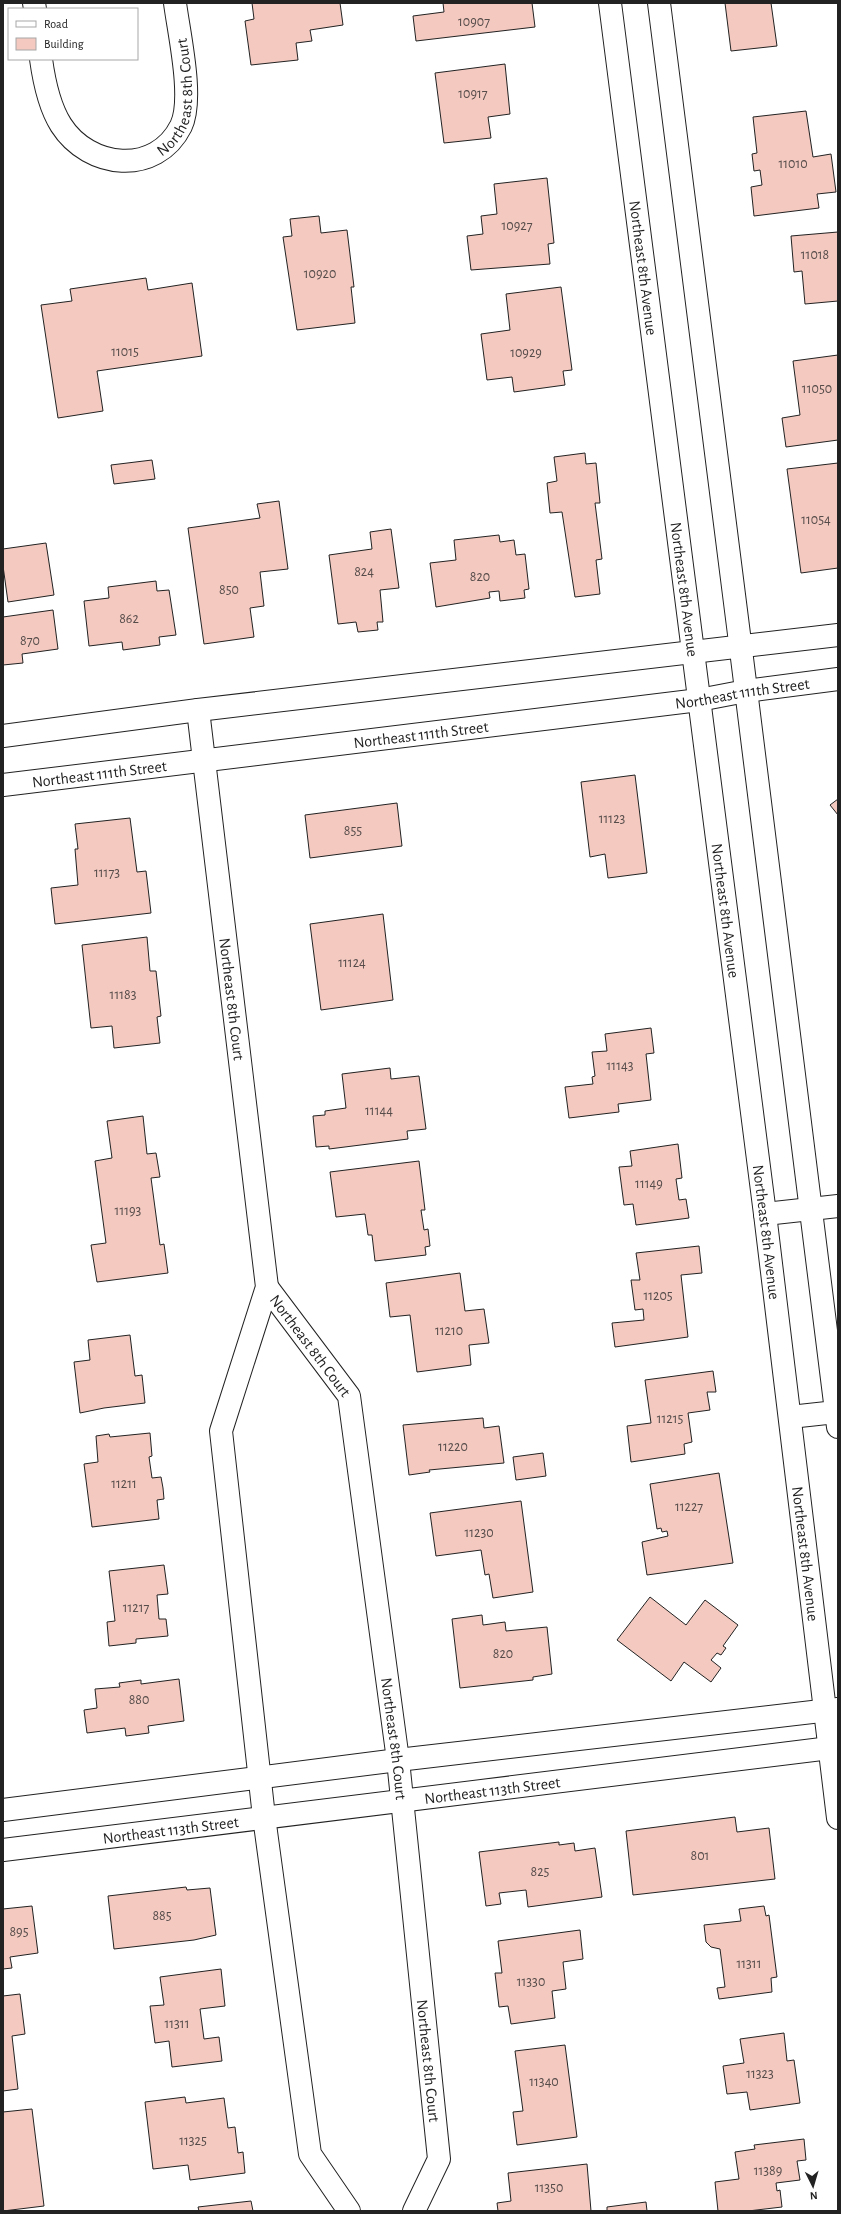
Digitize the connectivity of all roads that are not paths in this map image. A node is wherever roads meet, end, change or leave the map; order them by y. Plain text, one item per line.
1 (175, 3) edge
2 (610, 3) edge
3 (659, 3) edge
4 (41, 60) edge
5 (838, 636) edge
6 (741, 647) junction
7 (692, 651) junction
8 (838, 679) edge
9 (746, 691) junction
10 (699, 700) junction
11 (198, 710) junction
12 (3, 736) edge
13 (204, 759) junction
14 (3, 785) edge
15 (838, 1206) edge
16 (811, 1209) junction
17 (765, 1214) junction
18 (268, 1287) junction
19 (790, 1418) junction
20 (837, 1420) edge
21 (831, 1710) edge
22 (834, 1748) edge
23 (398, 1760) junction
24 (260, 1778) junction
25 (401, 1802) junction
26 (3, 1810) edge
27 (264, 1817) junction
28 (838, 1818) edge
29 (3, 1850) edge
30 (349, 2211) edge
31 (414, 2211) edge

1 - 4 street, Northeast 8th Court
2 - 7 street, Northeast 8th Avenue
3 - 6 street
5 - 6 street
6 - 7 street
6 - 9 street
7 - 10 street, Northeast 8th Avenue
7 - 11 street
8 - 9 street, Northeast 111th Street
9 - 10 street, Northeast 111th Street
9 - 16 street
10 - 13 street, Northeast 111th Street
10 - 17 street, Northeast 8th Avenue
11 - 12 street
11 - 13 street, Northeast 8th Court
13 - 14 street, Northeast 111th Street
13 - 18 street, Northeast 8th Court
15 - 16 street
16 - 17 street
16 - 20 street
17 - 19 street, Northeast 8th Avenue
18 - 23 street, Northeast 8th Court
18 - 24 street, Northeast 8th Court
19 - 20 street
19 - 21 street, Northeast 8th Avenue
21 - 22 street, Northeast 8th Avenue
21 - 23 street
22 - 25 street, Northeast 113th Street
22 - 28 street, Northeast 8th Avenue
23 - 24 street
23 - 25 street, Northeast 8th Court
24 - 26 street
24 - 27 street, Northeast 8th Court
25 - 27 street, Northeast 113th Street
25 - 31 street, Northeast 8th Court
27 - 29 street, Northeast 113th Street
27 - 30 street, Northeast 8th Court

